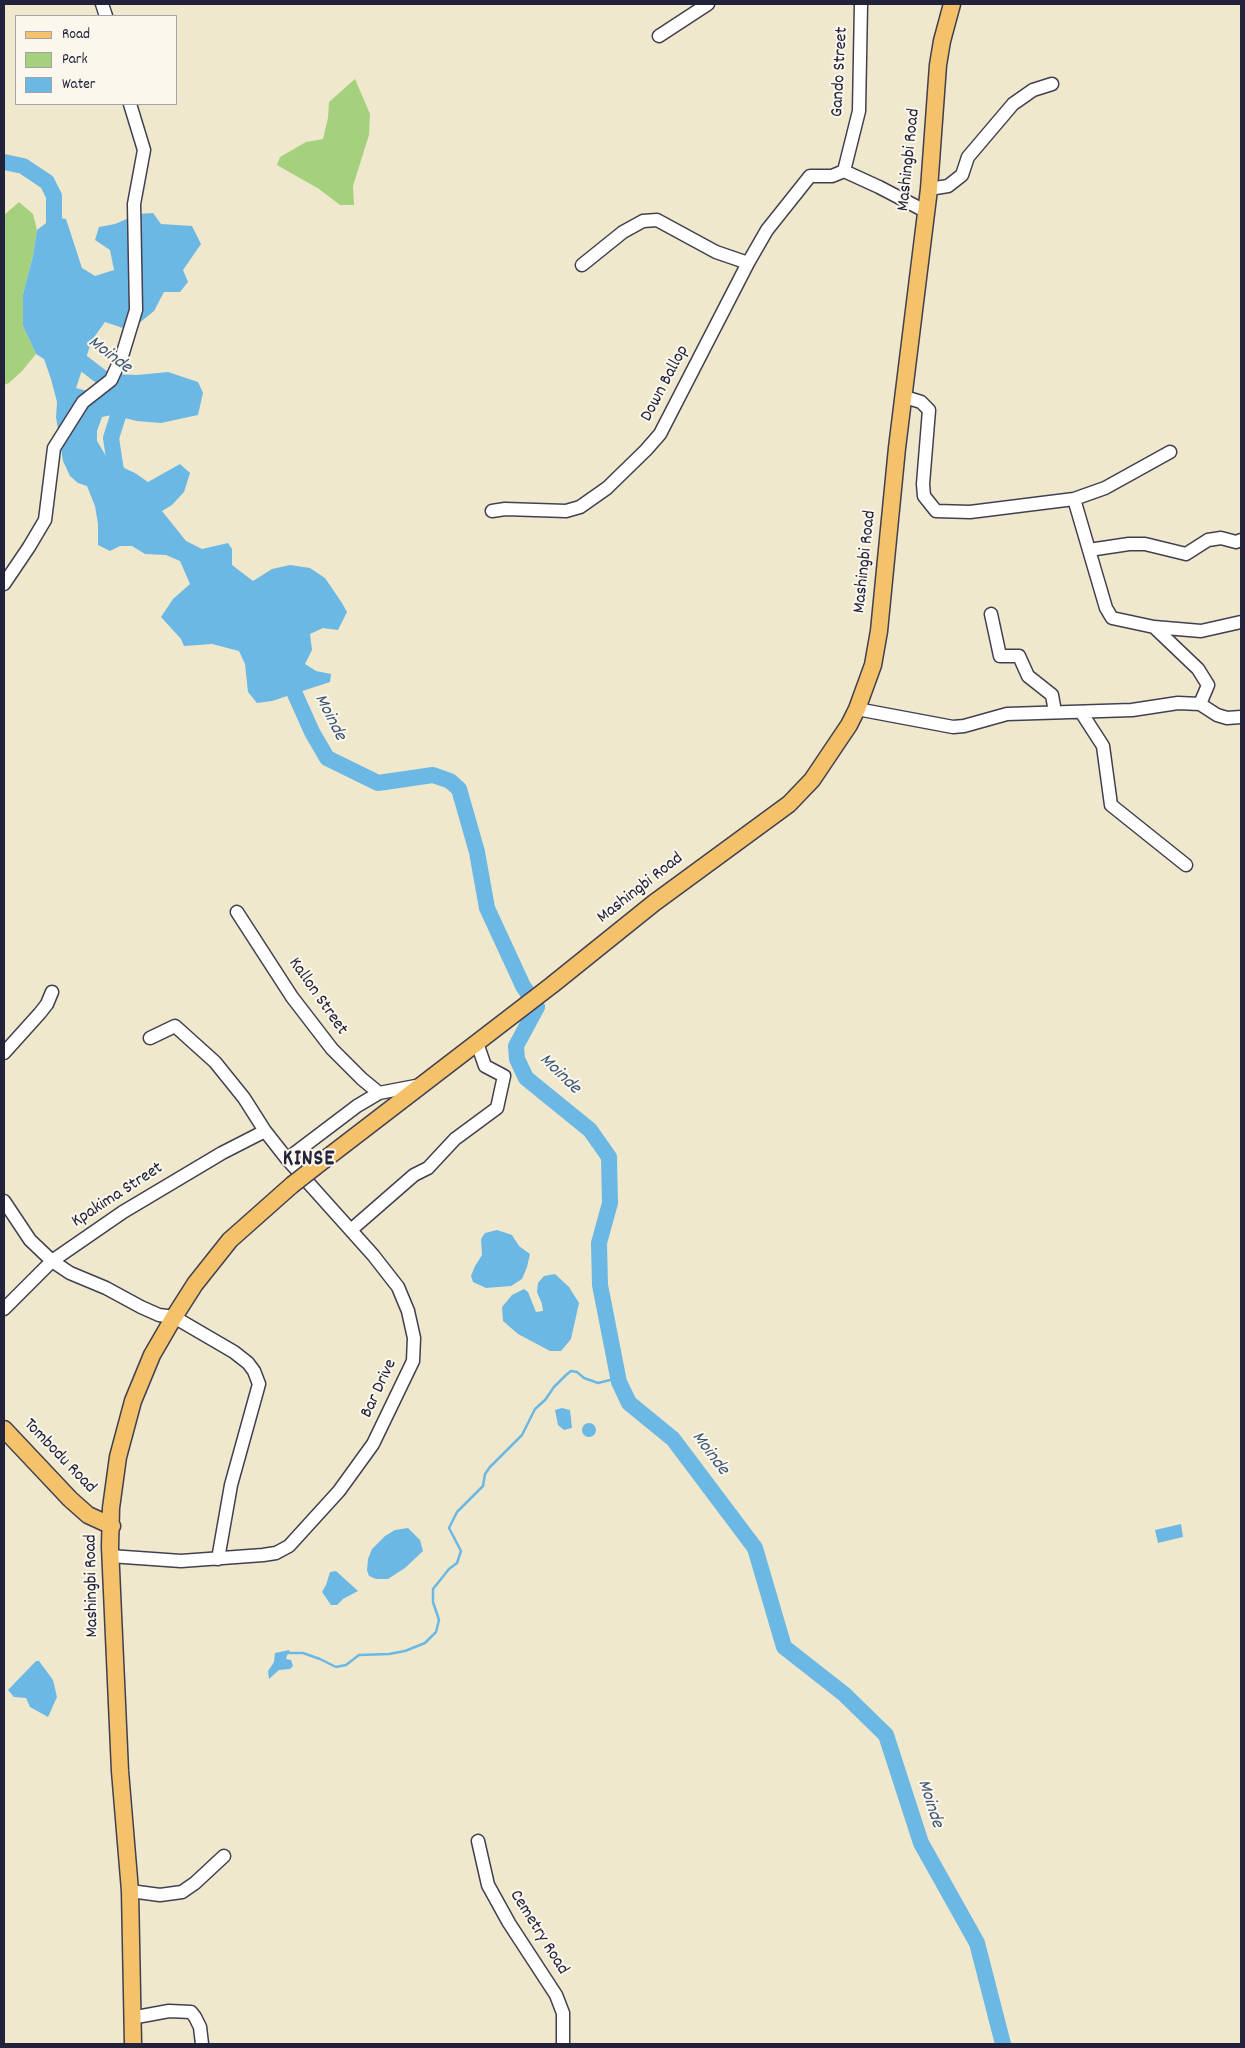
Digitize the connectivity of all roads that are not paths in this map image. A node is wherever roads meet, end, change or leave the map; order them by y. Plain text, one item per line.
1 (708, 4) edge
2 (861, 4) edge
3 (952, 4) edge
4 (659, 36) dead end
5 (1052, 84) dead end
6 (130, 105) edge
7 (844, 171) junction
8 (928, 189) junction
9 (925, 211) junction
10 (748, 262) junction
11 (582, 265) dead end
12 (905, 397) junction
13 (1170, 452) dead end
14 (1074, 498) junction
15 (492, 511) dead end
16 (1241, 540) edge
17 (1089, 550) junction
18 (4, 584) edge
19 (991, 614) dead end
20 (1241, 622) edge
21 (1154, 627) junction
22 (1200, 704) junction
23 (857, 709) junction
24 (1055, 712) junction
25 (1081, 712) junction
26 (1241, 717) edge
27 (1186, 865) dead end
28 (237, 912) dead end
29 (52, 992) dead end
30 (150, 1038) dead end
31 (477, 1043) junction
32 (4, 1053) edge
33 (421, 1085) junction
34 (379, 1093) junction
35 (265, 1131) junction
36 (287, 1159) junction
37 (4, 1200) edge
38 (352, 1229) junction
39 (52, 1261) junction
40 (4, 1309) edge
41 (174, 1317) junction
42 (4, 1429) edge
43 (112, 1526) junction
44 (110, 1556) junction
45 (218, 1559) junction
46 (478, 1841) dead end
47 (224, 1856) dead end
48 (130, 1891) junction
49 (131, 2018) junction
50 (133, 2044) edge
51 (202, 2044) edge
52 (563, 2044) edge

1 - 4 street
2 - 7 street, Gando Street
3 - 8 main road, Mashingbi Road
5 - 8 street
6 - 18 street
7 - 9 street
7 - 10 street, Down Ballop
8 - 9 main road, Mashingbi Road
9 - 12 main road, Mashingbi Road
10 - 11 street
10 - 15 street, Down Ballop
12 - 14 street
12 - 23 main road, Mashingbi Road
13 - 14 street
14 - 17 street
16 - 17 street
17 - 21 street
19 - 24 street
20 - 21 street
21 - 22 street
22 - 25 street
22 - 26 street
23 - 24 street
23 - 31 main road, Mashingbi Road
24 - 25 street
25 - 27 street
28 - 34 street, Kallon Street
29 - 32 street
30 - 35 street, Bar Drive
31 - 33 main road
31 - 38 street
33 - 34 street
33 - 41 main road, Mashingbi Road, bridge
34 - 36 street
35 - 36 street, Bar Drive
35 - 39 street, Kpakima Street
36 - 38 street, Bar Drive
37 - 39 street
38 - 45 street, Bar Drive
39 - 40 street, Kpakima Street
39 - 41 street
41 - 43 main road, Mashingbi Road
41 - 45 street
42 - 43 main road, Tombodu Road
43 - 44 main road, Mashingbi Road
44 - 45 street, Bar Drive
44 - 48 main road, Mashingbi Road
46 - 52 street, Cemetry Road
47 - 48 street
48 - 49 main road, Mashingbi Road
49 - 50 main road, Mashingbi Road
49 - 51 street

